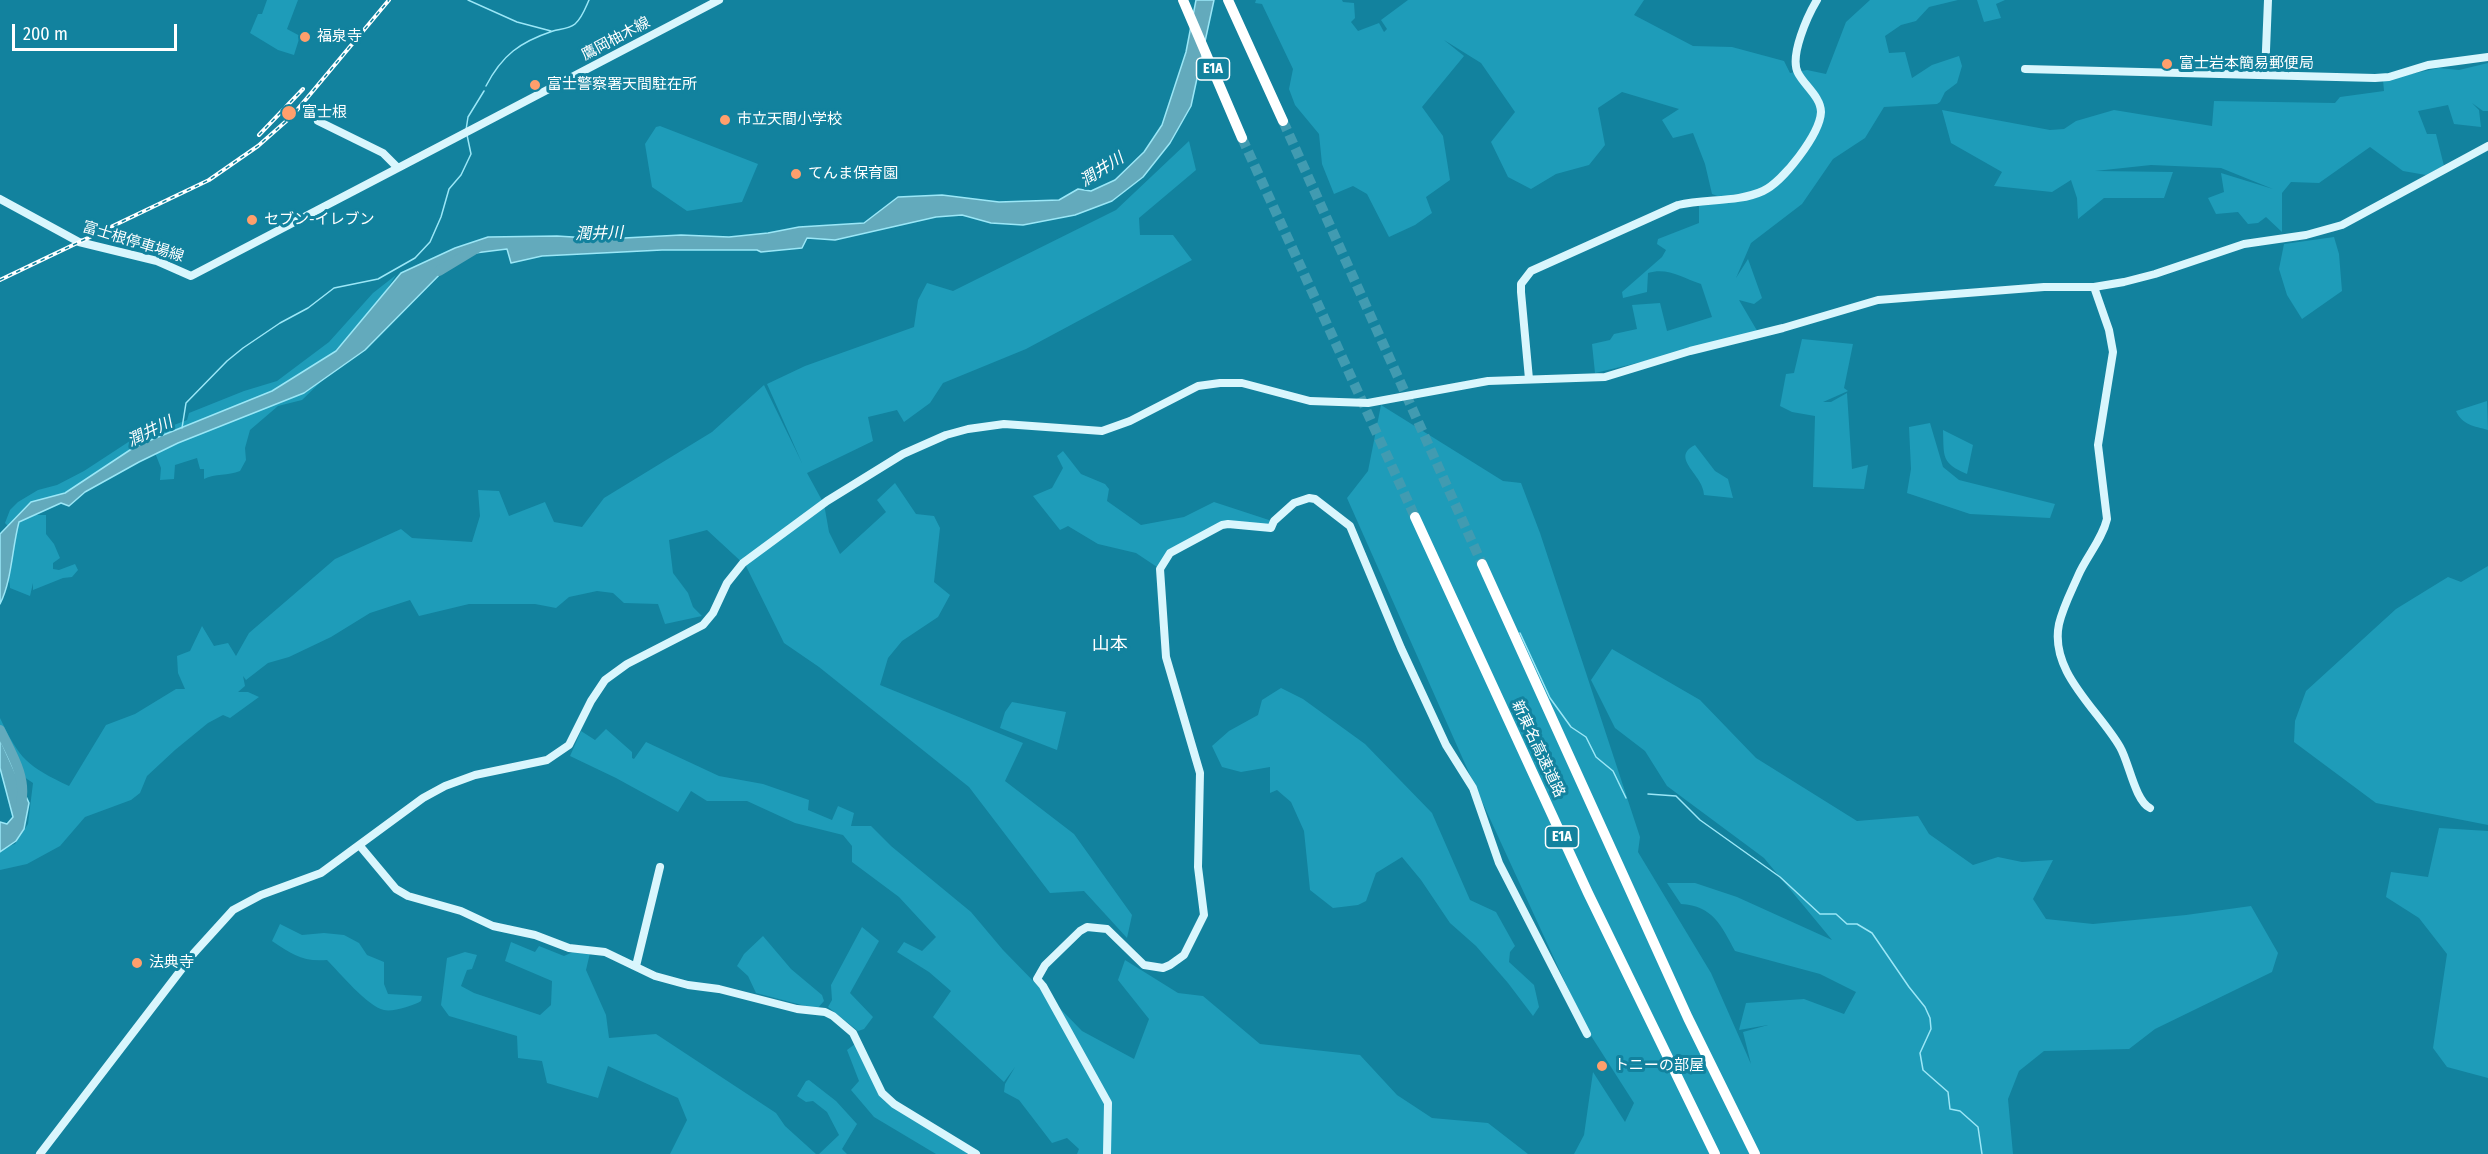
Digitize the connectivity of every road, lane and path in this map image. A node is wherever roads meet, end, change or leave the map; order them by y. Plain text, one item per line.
1 (719, 0) edge
2 (1184, 0) edge
3 (1228, 0) edge
4 (1817, 0) edge
5 (2268, 0) edge
6 (2488, 57) edge
7 (2025, 69) dead end
8 (2265, 75) junction
9 (318, 121) dead end
10 (1282, 121) tunnel mouth
11 (1242, 138) tunnel mouth
12 (2488, 146) edge
13 (398, 168) junction
14 (0, 199) edge
15 (2094, 286) junction
16 (1529, 379) junction
17 (1415, 517) tunnel mouth
18 (1482, 564) tunnel mouth
19 (2150, 808) dead end
20 (360, 846) junction
21 (660, 867) dead end
22 (636, 966) junction
23 (1587, 1034) dead end
24 (40, 1154) edge
25 (976, 1154) edge
26 (1107, 1154) edge
27 (1715, 1154) edge
28 (1755, 1154) edge

1 - 13 street, 鷹岡柚木線
2 - 11 highway, E1A
3 - 10 highway, E1A
4 - 16 street
5 - 8 street
6 - 8 street
7 - 8 street
9 - 13 street
12 - 15 street
13 - 14 street, 富士根停車場線
15 - 16 street
15 - 19 street
16 - 20 street
17 - 27 highway, 新東名高速道路 / E1A
18 - 28 highway, 新東名高速道路 / E1A
20 - 22 street
20 - 24 street
21 - 22 street
22 - 25 street
23 - 26 street

